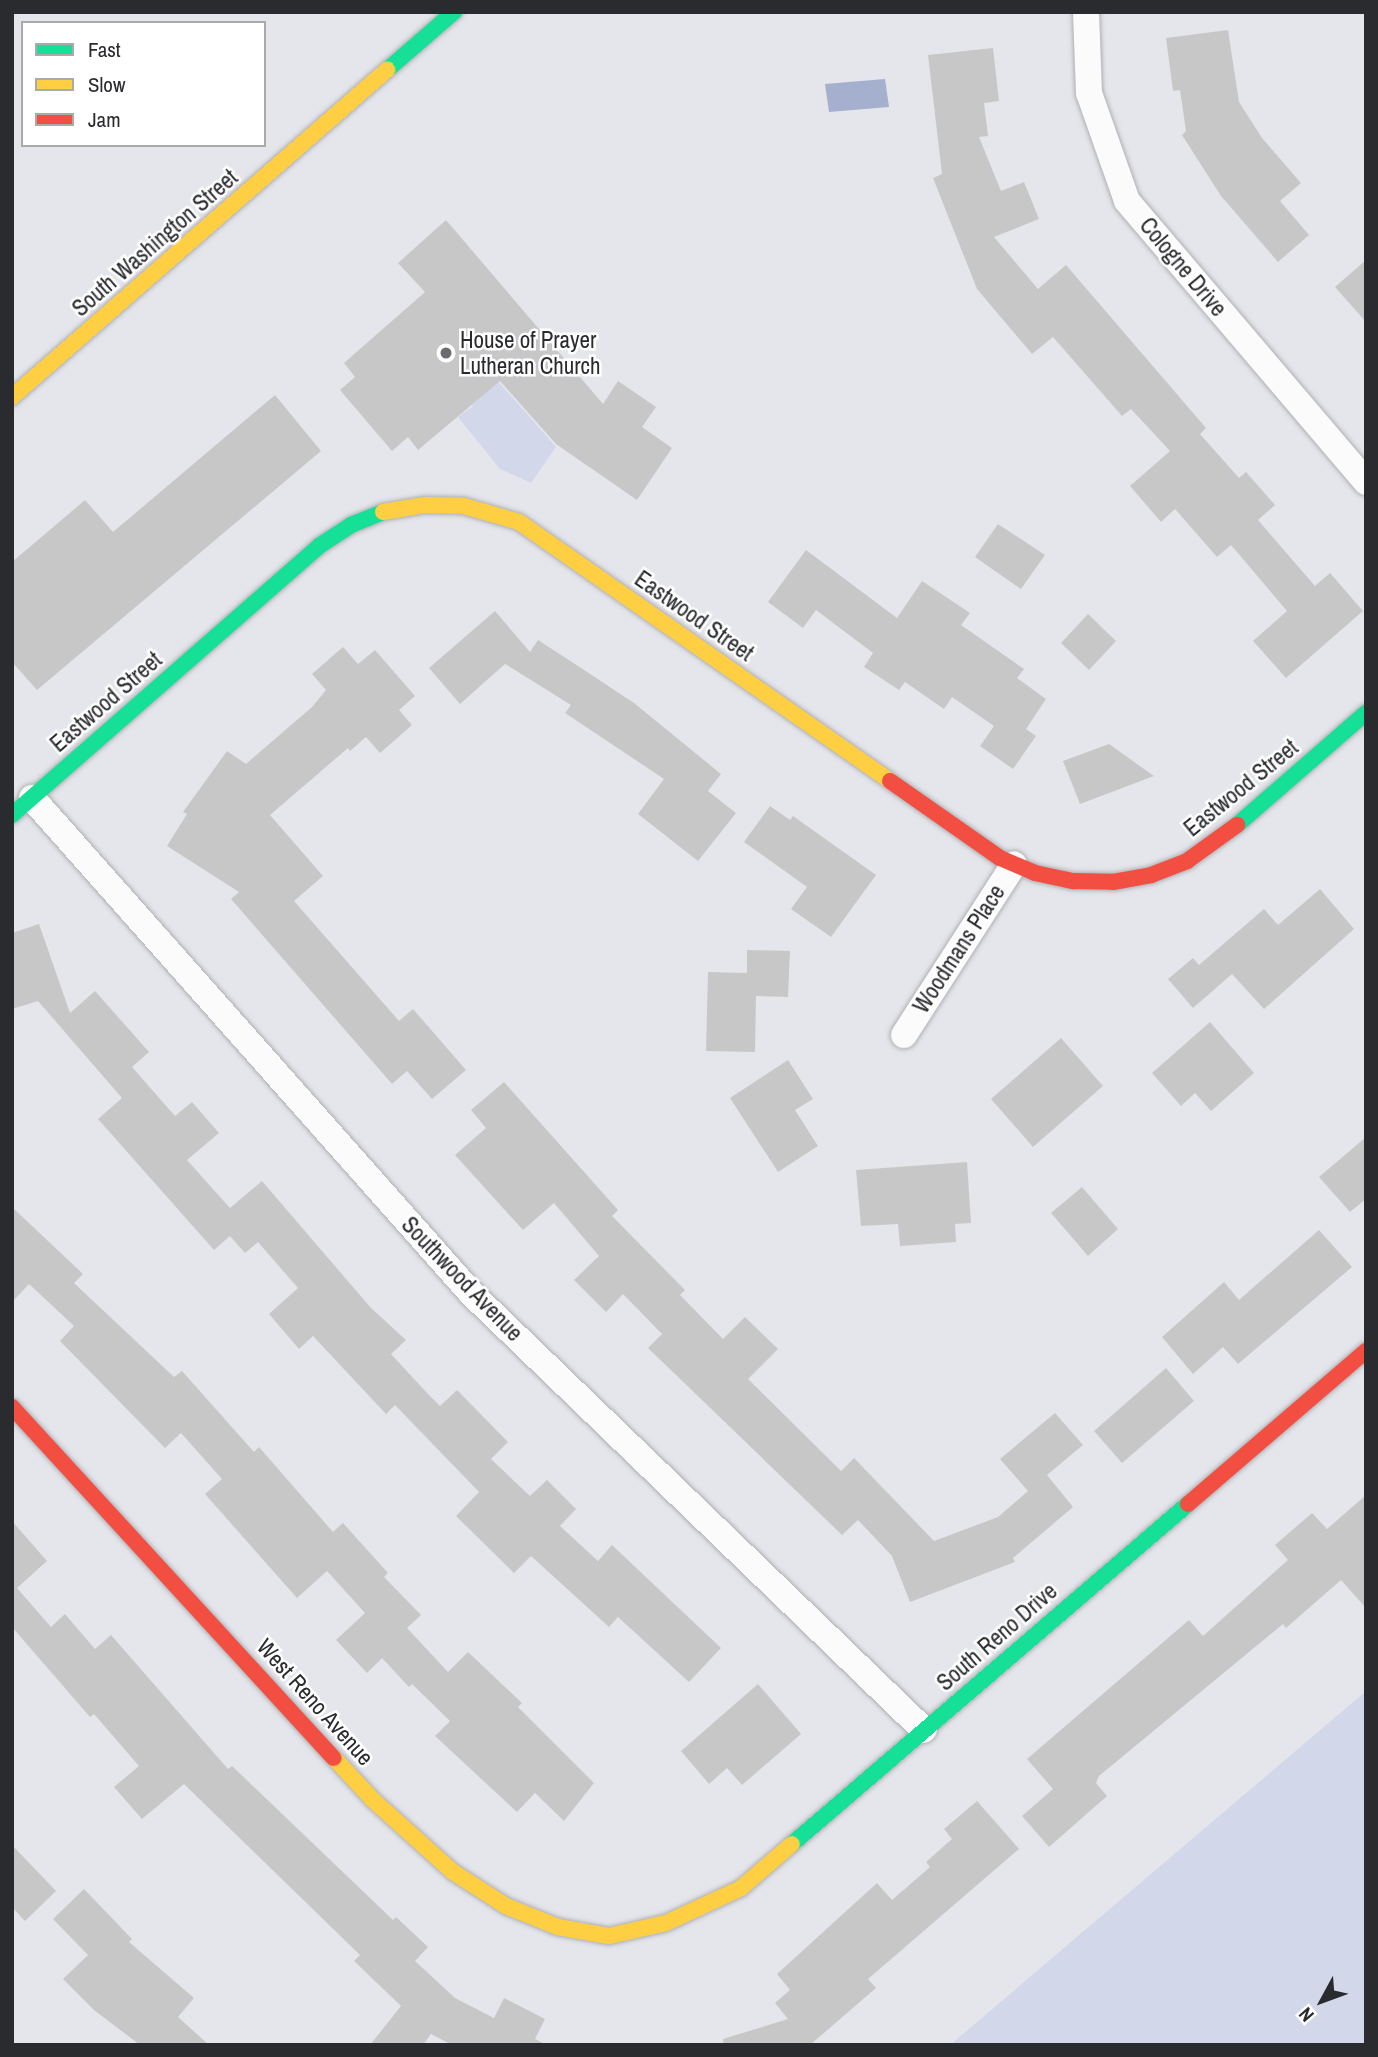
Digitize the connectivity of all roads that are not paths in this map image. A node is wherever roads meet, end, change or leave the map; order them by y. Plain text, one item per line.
1 (454, 12) edge
2 (1086, 12) edge
3 (12, 397) edge
4 (1366, 482) edge
5 (1366, 713) edge
6 (22, 806) edge
7 (1014, 864) junction
8 (904, 1035) dead end
9 (1366, 1351) edge
10 (12, 1407) edge
11 (924, 1730) junction
12 (640, 1929) joint

1 - 3 street, South Washington Street
2 - 4 street, Cologne Drive
5 - 7 street, Eastwood Street
6 - 7 street, Eastwood Street
6 - 11 street, Southwood Avenue
7 - 8 street, Woodmans Place
9 - 11 street, South Reno Drive
10 - 12 street, West Reno Avenue
11 - 12 street, South Reno Drive

